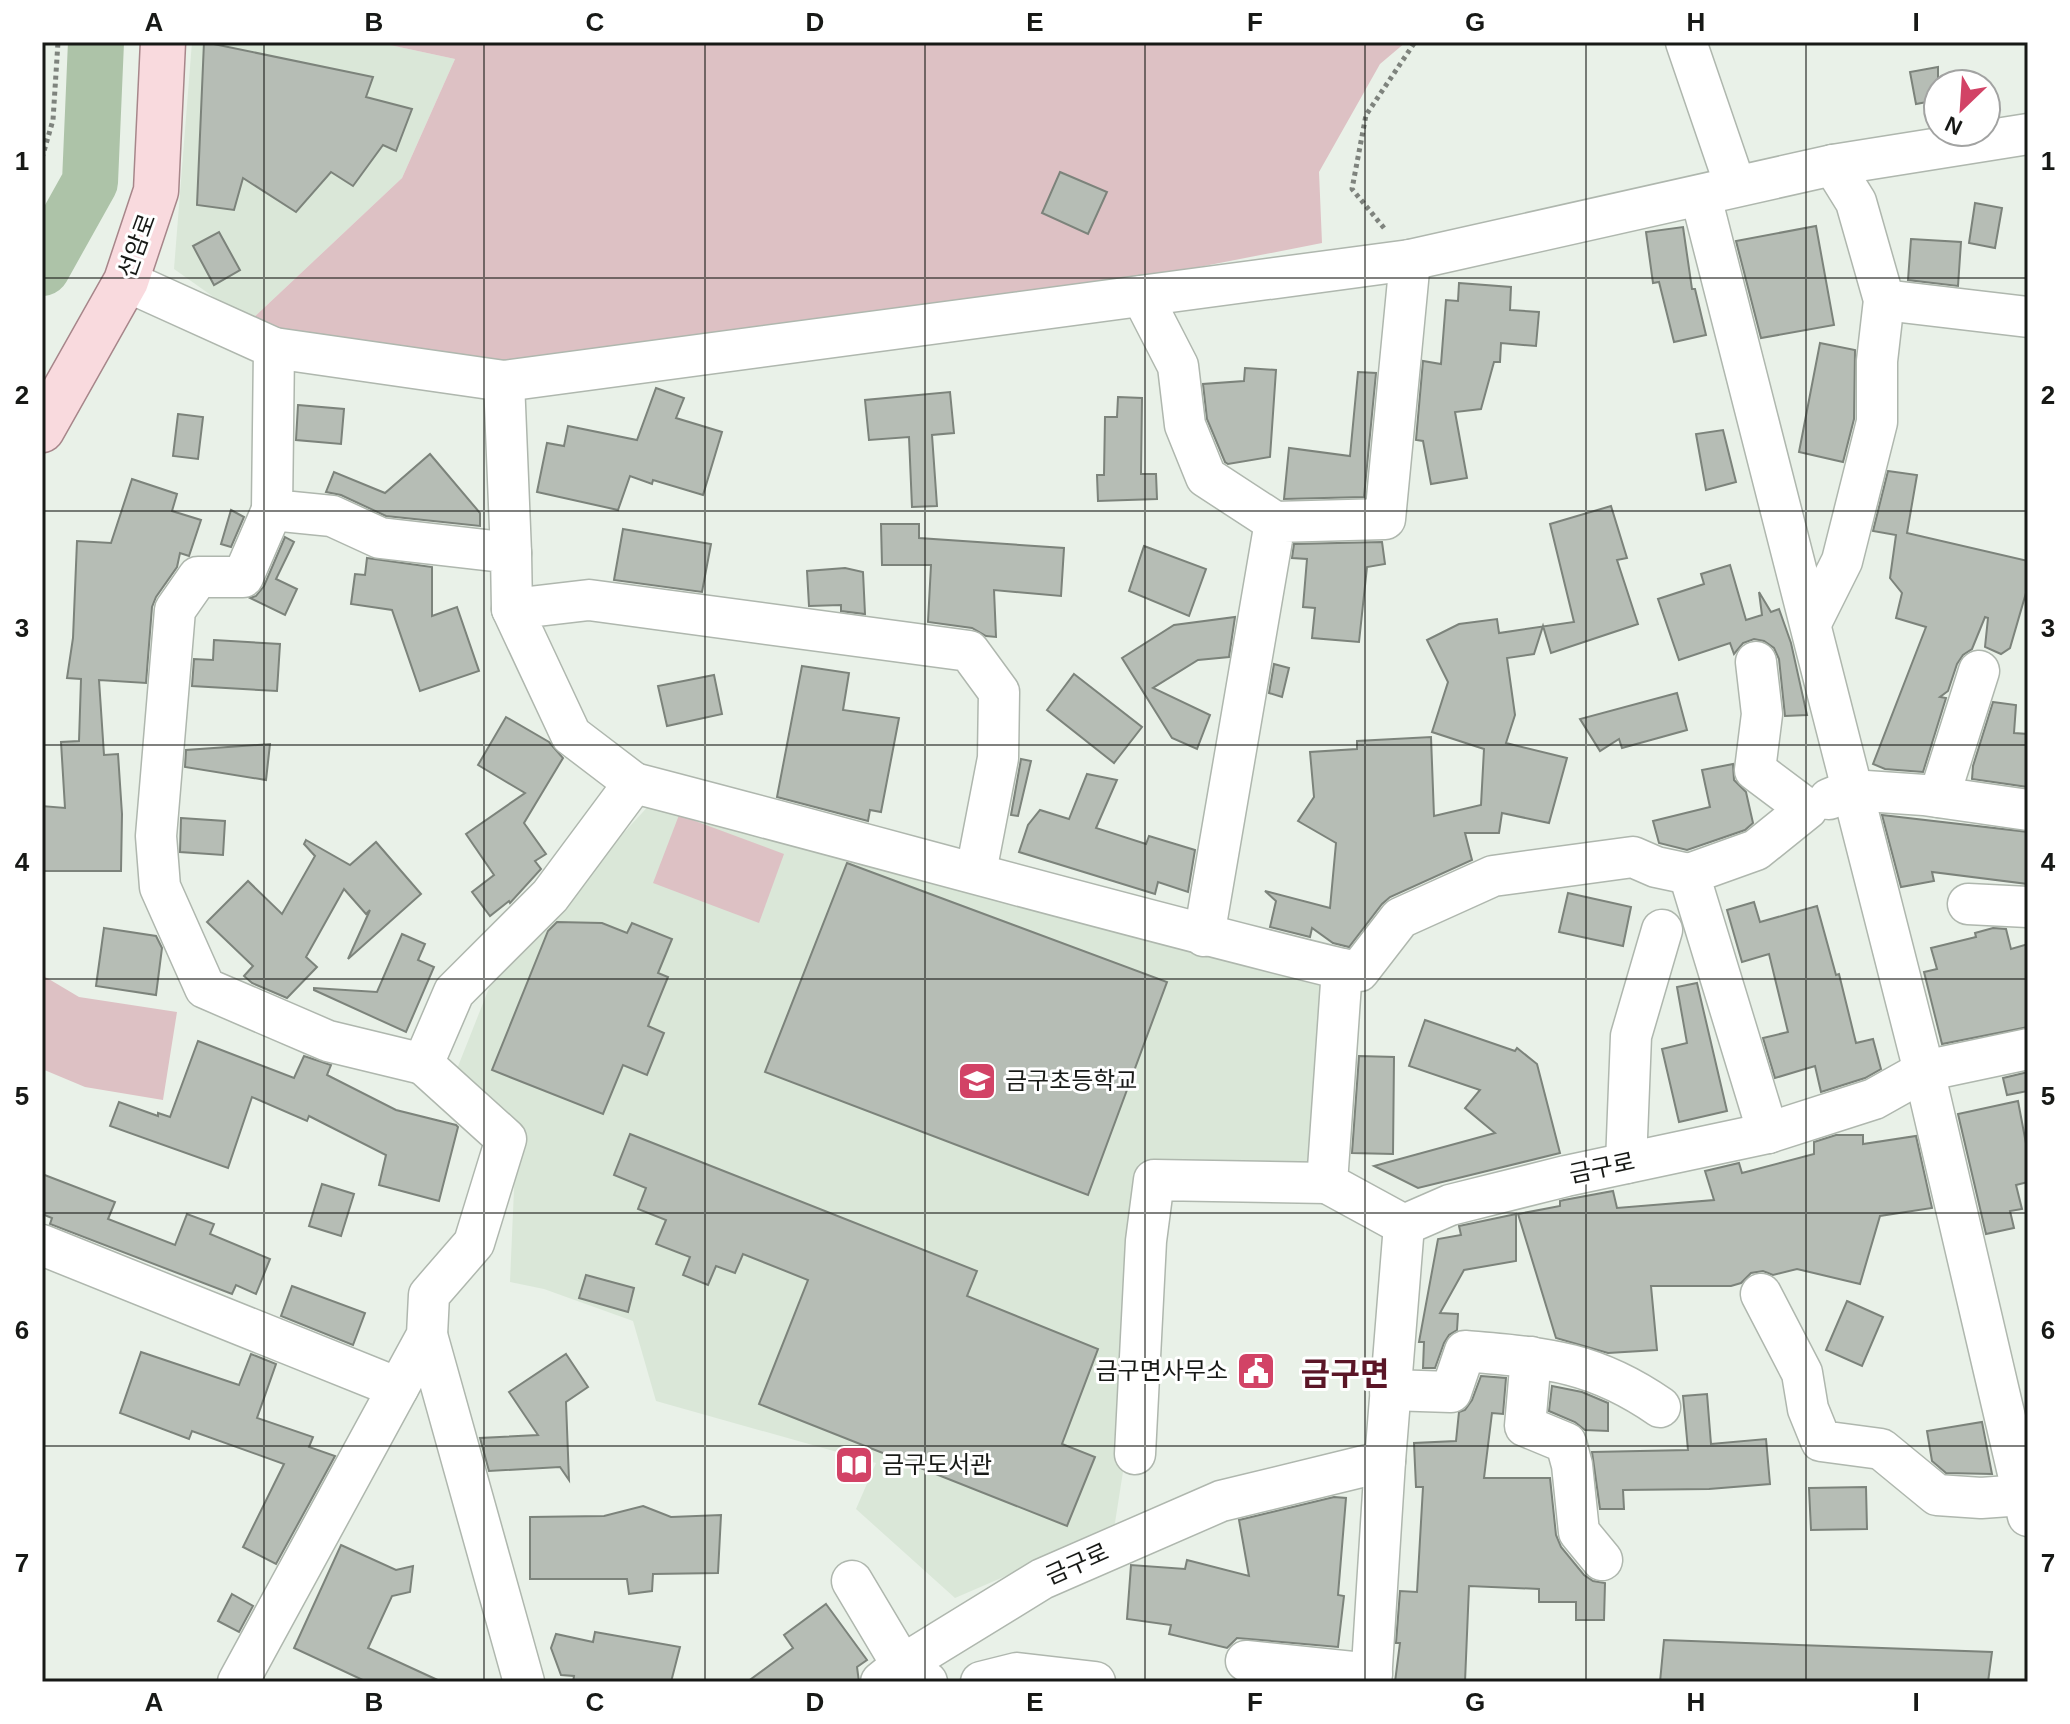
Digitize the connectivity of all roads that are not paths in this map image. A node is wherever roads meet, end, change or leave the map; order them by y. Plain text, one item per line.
1 (163, 42) edge
2 (1686, 42) edge
3 (2028, 134) edge
4 (1833, 165) junction
5 (1718, 191) junction
6 (1410, 260) junction
7 (126, 281) junction
8 (1142, 296) junction
9 (1884, 300) junction
10 (2028, 317) edge
11 (274, 348) junction
12 (504, 381) junction
13 (42, 430) edge
14 (272, 510) junction
15 (1275, 522) junction
16 (511, 553) junction
17 (512, 609) junction
18 (1811, 623) junction
19 (1756, 662) dead end
20 (1979, 671) dead end
21 (634, 783) junction
22 (1851, 790) junction
23 (1939, 797) junction
24 (1807, 809) junction
25 (2028, 810) edge
26 (976, 872) junction
27 (1689, 874) junction
28 (1968, 904) dead end
29 (2028, 907) edge
30 (1662, 930) dead end
31 (1204, 936) junction
32 (1342, 969) junction
33 (2028, 1049) edge
34 (423, 1064) junction
35 (1924, 1071) junction
36 (1768, 1133) junction
37 (1626, 1163) junction
38 (1327, 1183) junction
39 (1404, 1225) junction
40 (42, 1245) edge
41 (1761, 1294) dead end
42 (427, 1335) junction
43 (1531, 1357) junction
44 (398, 1388) junction
45 (1390, 1390) junction
46 (1660, 1407) dead end
47 (1135, 1454) dead end
48 (1385, 1461) junction
49 (2025, 1506) edge
50 (1602, 1560) dead end
51 (852, 1581) dead end
52 (1246, 1661) dead end
53 (903, 1676) edge
54 (1372, 1678) edge
55 (238, 1682) edge
56 (524, 1682) edge
57 (981, 1682) edge
58 (1095, 1682) edge

1 - 7 main road, 선암로
2 - 5 street
3 - 4 street
4 - 5 street
4 - 9 street
5 - 6 street
5 - 18 street
6 - 8 street
6 - 15 street
7 - 11 street
7 - 13 main road, 선암로
8 - 12 street
8 - 15 street
9 - 10 street
9 - 18 street
11 - 12 street
11 - 14 street
12 - 16 street
14 - 16 street
14 - 34 street
15 - 31 street
16 - 17 street
17 - 21 street
17 - 26 street
18 - 22 street
19 - 24 street
20 - 23 street
21 - 26 street
21 - 34 street
22 - 23 street
22 - 24 street
22 - 35 street
23 - 25 street
24 - 27 street
26 - 31 street
27 - 32 street
27 - 36 street
28 - 29 street
30 - 37 street
31 - 32 street
32 - 38 street
33 - 35 street, 금구로
34 - 42 street
35 - 36 street, 금구로
35 - 49 street
36 - 37 street, 금구로
37 - 39 street, 금구로
38 - 39 street
38 - 47 street
39 - 45 street
40 - 44 street
41 - 49 street
42 - 44 street
42 - 56 street
43 - 45 street
43 - 46 street
43 - 50 street
44 - 55 street
45 - 48 street
48 - 53 street, 금구로
48 - 54 street
51 - 53 street
52 - 54 street
57 - 58 street

